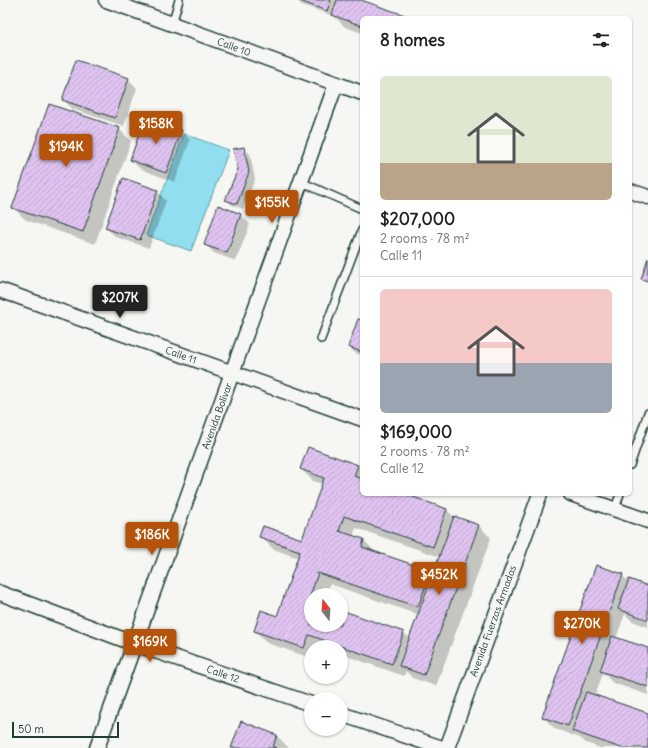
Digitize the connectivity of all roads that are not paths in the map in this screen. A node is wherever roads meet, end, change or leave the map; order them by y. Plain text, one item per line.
1 (106, 0) edge
2 (179, 0) edge
3 (172, 24) junction
4 (336, 84) junction
5 (360, 93) edge
6 (300, 182) junction
7 (632, 192) edge
8 (648, 197) edge
9 (360, 208) edge
10 (360, 235) edge
11 (0, 290) edge
12 (321, 339) dead end
13 (232, 373) junction
14 (648, 413) edge
15 (360, 418) edge
16 (632, 459) edge
17 (539, 496) edge
18 (577, 496) edge
19 (619, 496) edge
20 (615, 509) junction
21 (648, 521) edge
22 (0, 592) edge
23 (135, 644) junction
24 (304, 702) edge
25 (348, 716) edge
26 (98, 748) edge
27 (442, 748) edge
28 (447, 748) edge

1 - 3 street, Calle 10
2 - 3 lane
3 - 4 street, Calle 10
4 - 5 street, Calle 10
4 - 6 street, Avenida Bolívar
6 - 9 lane
6 - 13 street, Avenida Bolívar
7 - 8 street
10 - 12 lane
11 - 13 street, Calle 11
13 - 15 street, Calle 11
13 - 23 street, Avenida Bolívar
14 - 16 lane
17 - 28 street, Avenida Fuerzas Armadas
18 - 20 street
19 - 20 lane
20 - 21 street
22 - 23 street, Calle 12
23 - 24 street, Calle 12
23 - 26 street, Avenida Bolívar
25 - 27 street

